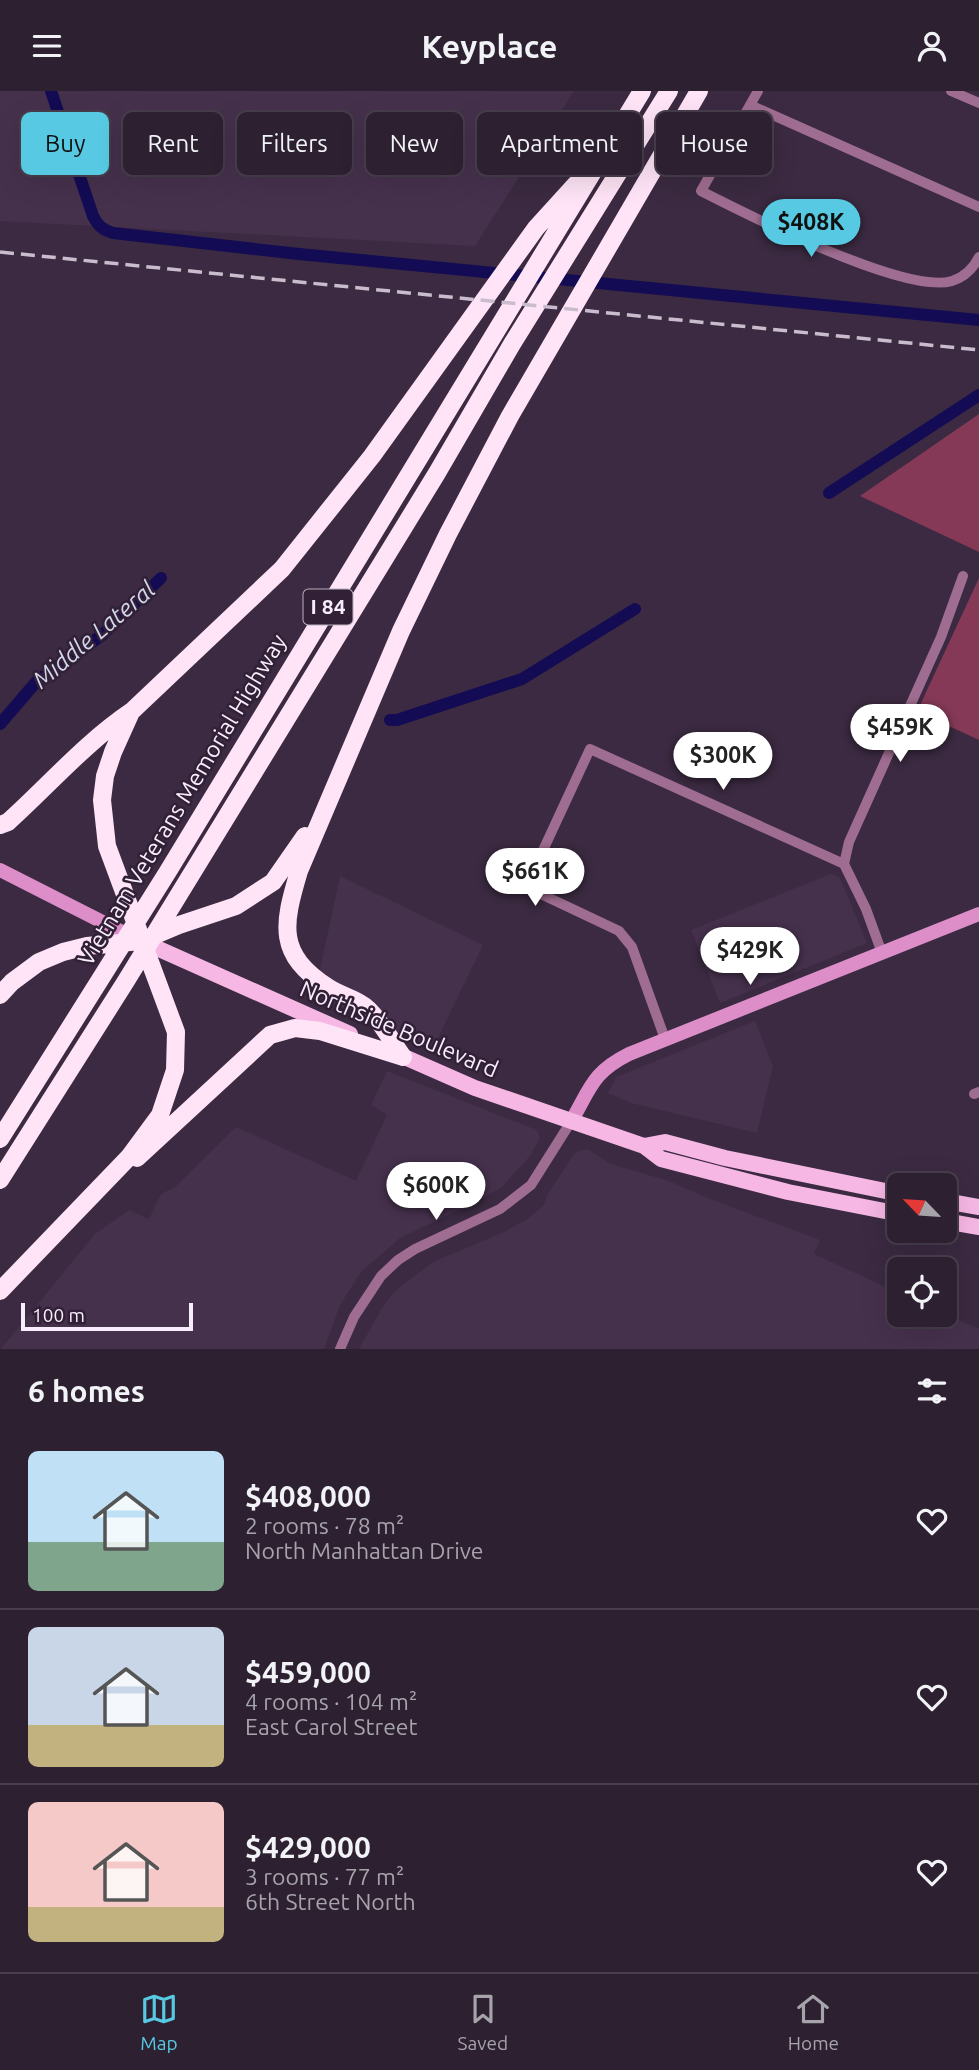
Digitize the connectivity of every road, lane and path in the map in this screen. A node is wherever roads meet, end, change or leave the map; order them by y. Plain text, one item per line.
1 (642, 91) edge
2 (669, 91) edge
3 (699, 91) edge
4 (758, 91) edge
5 (951, 91) edge
6 (979, 103) edge
7 (750, 105) junction
8 (629, 112) edge
9 (584, 175) edge
10 (591, 175) edge
11 (979, 207) edge
12 (979, 257) edge
13 (963, 576) dead end
14 (132, 711) junction
15 (338, 782) junction
16 (0, 825) edge
17 (844, 864) junction
18 (0, 870) edge
19 (979, 913) edge
20 (141, 941) junction
21 (882, 953) junction
22 (0, 995) edge
23 (665, 1039) junction
24 (403, 1057) junction
25 (572, 1120) junction
26 (0, 1139) edge
27 (644, 1146) junction
28 (0, 1180) edge
29 (887, 1191) edge
30 (91, 1196) junction
31 (957, 1203) edge
32 (979, 1207) edge
33 (887, 1211) edge
34 (957, 1223) edge
35 (979, 1227) edge
36 (0, 1291) edge
37 (340, 1349) edge

1 - 8 highway, Vietnam Veterans Memorial Highway / I 84
2 - 28 highway, Vietnam Veterans Memorial Highway / I 84
3 - 15 highway
4 - 7 street
5 - 6 street
7 - 11 street
7 - 12 street
9 - 14 highway
10 - 26 highway, Vietnam Veterans Memorial Highway / I 84
13 - 17 street
14 - 16 highway
14 - 20 highway
15 - 20 highway
15 - 24 highway
17 - 21 street
17 - 23 street
18 - 20 street
19 - 21 street
20 - 22 highway
20 - 24 main road, Northside Boulevard
20 - 30 highway
21 - 23 street
23 - 25 street
24 - 25 main road, Northside Boulevard
24 - 30 highway
25 - 27 main road, Northside Boulevard
25 - 37 street
27 - 29 main road, Northside Boulevard
27 - 33 main road, Northside Boulevard
30 - 36 highway
31 - 32 main road
34 - 35 main road

